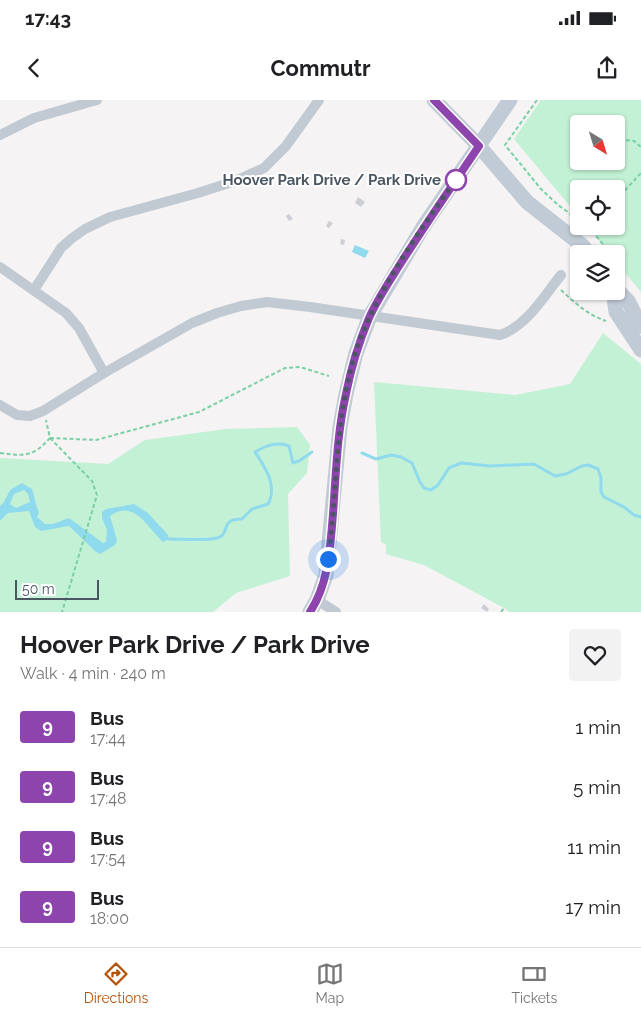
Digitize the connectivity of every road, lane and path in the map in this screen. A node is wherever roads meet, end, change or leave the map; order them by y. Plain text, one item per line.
1 (97, 100) edge
2 (319, 100) edge
3 (434, 100) edge
4 (510, 100) edge
5 (537, 100) edge
6 (0, 135) edge
7 (625, 140) edge
8 (641, 140) edge
9 (638, 144) junction
10 (479, 146) junction
11 (641, 147) edge
12 (641, 173) edge
13 (625, 190) edge
14 (570, 214) edge
15 (595, 235) edge
16 (582, 245) edge
17 (604, 245) edge
18 (0, 267) edge
19 (558, 279) joint
20 (34, 290) junction
21 (625, 298) edge
22 (614, 300) edge
23 (370, 316) junction
24 (618, 316) junction
25 (641, 326) edge
26 (641, 350) edge
27 (104, 373) junction
28 (329, 376) dead end
29 (0, 405) edge
30 (43, 411) junction
31 (50, 438) junction
32 (0, 453) edge
33 (314, 606) edge
34 (504, 608) dead end
35 (62, 612) edge
36 (336, 612) edge
37 (501, 612) edge

1 - 6 street
2 - 20 street
3 - 10 street
4 - 10 street
5 - 14 path
7 - 9 path
8 - 9 path
9 - 11 path
10 - 16 street
10 - 23 street
12 - 13 path
15 - 17 path
18 - 20 street
19 - 23 street
19 - 24 path
20 - 27 street
21 - 25 street
22 - 24 street
23 - 27 street
23 - 33 street
24 - 26 street
27 - 30 street
28 - 31 path
29 - 30 street
30 - 31 path
31 - 32 path
31 - 35 path
33 - 36 street
34 - 37 path

